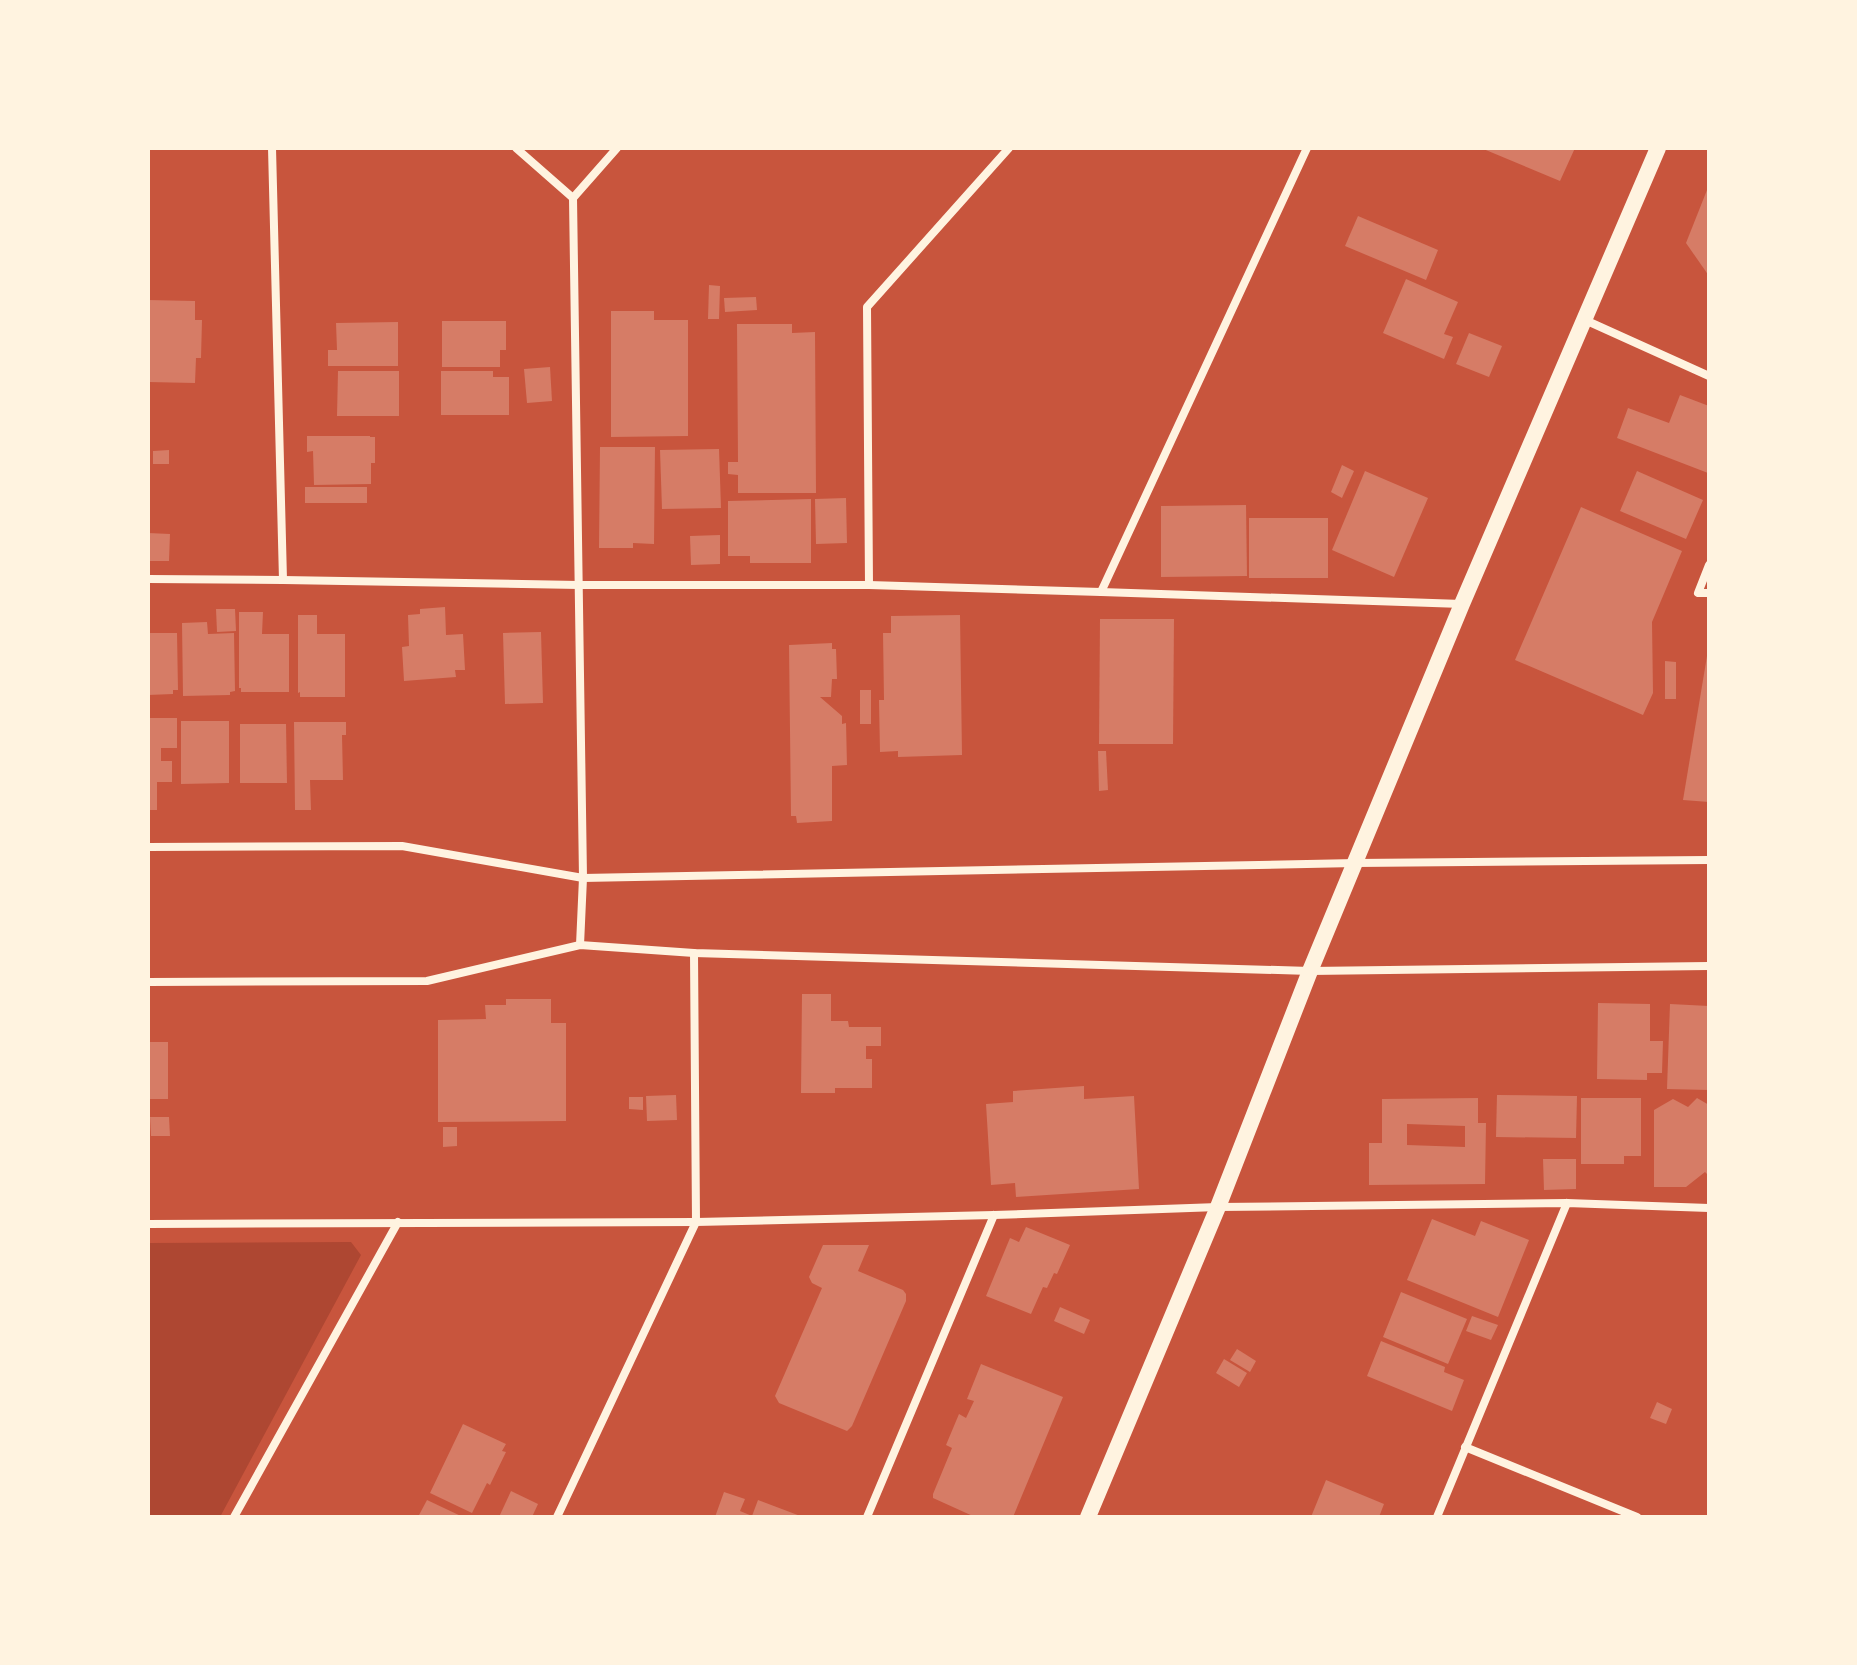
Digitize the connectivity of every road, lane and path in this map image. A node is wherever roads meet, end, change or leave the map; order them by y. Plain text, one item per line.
1 (272, 148) edge
2 (516, 148) edge
3 (617, 148) edge
4 (1009, 148) edge
5 (1307, 148) edge
6 (1658, 148) edge
7 (573, 198) junction
8 (1585, 320) junction
9 (1709, 376) edge
10 (1709, 565) edge
11 (148, 579) edge
12 (283, 580) junction
13 (579, 585) junction
14 (869, 585) junction
15 (1101, 592) junction
16 (1709, 593) edge
17 (1462, 604) junction
18 (148, 847) edge
19 (1709, 860) edge
20 (1356, 863) junction
21 (583, 878) junction
22 (580, 945) junction
23 (694, 953) junction
24 (1709, 966) edge
25 (1310, 971) junction
26 (148, 982) edge
27 (1567, 1203) junction
28 (1218, 1207) junction
29 (1709, 1208) edge
30 (994, 1215) junction
31 (398, 1222) junction
32 (696, 1222) junction
33 (148, 1224) edge
34 (1465, 1447) junction
35 (234, 1517) edge
36 (557, 1517) edge
37 (867, 1517) edge
38 (1088, 1517) edge
39 (1437, 1517) edge
40 (1637, 1517) edge

1 - 12 street
2 - 7 street
3 - 7 street
4 - 14 street
5 - 15 street
6 - 8 main road
7 - 13 street
8 - 9 street
8 - 17 main road
10 - 16 street
11 - 12 street
12 - 13 street
13 - 14 street
13 - 21 street
14 - 15 street
15 - 17 street
17 - 20 main road
18 - 21 street
19 - 20 street
20 - 21 street
20 - 25 main road
21 - 22 street
22 - 23 street
22 - 26 street
23 - 25 street
23 - 32 street
24 - 25 street
25 - 28 main road
27 - 28 street
27 - 29 street
27 - 34 street
28 - 30 street
28 - 38 main road
30 - 32 street
30 - 37 street
31 - 32 street
31 - 33 street
31 - 35 street
32 - 36 street
34 - 39 street
34 - 40 street

